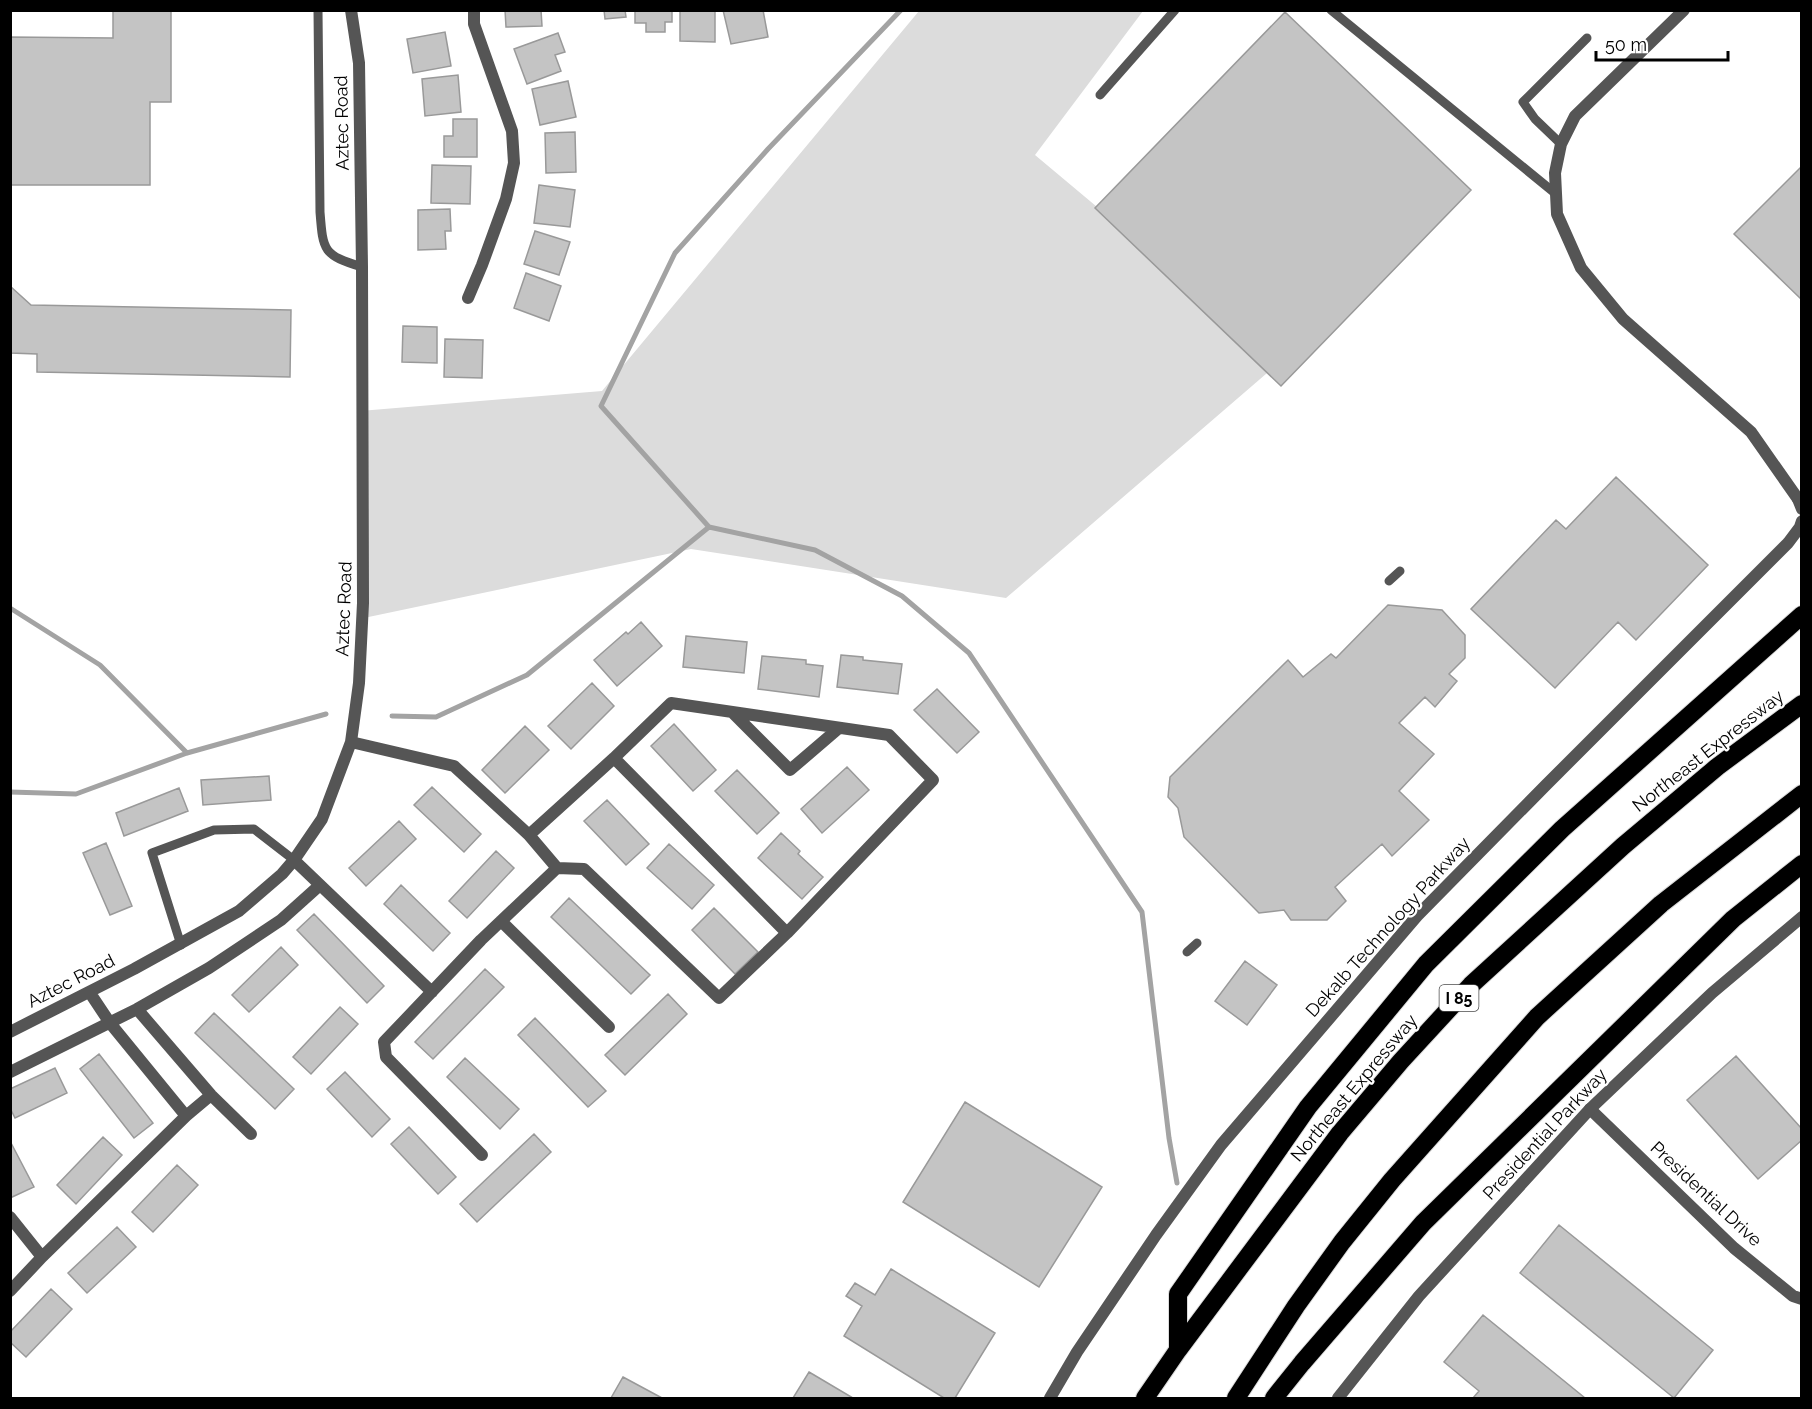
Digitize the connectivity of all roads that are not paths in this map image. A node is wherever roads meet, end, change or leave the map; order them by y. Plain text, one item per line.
1 (318, 10) edge
2 (351, 10) edge
3 (474, 10) edge
4 (1175, 10) edge
5 (1331, 10) edge
6 (1684, 10) edge
7 (1587, 38) dead end
8 (1100, 95) dead end
9 (1561, 144) junction
10 (1556, 194) junction
11 (362, 267) junction
12 (468, 298) dead end
13 (1800, 504) edge
14 (1802, 521) edge
15 (1400, 571) dead end
16 (1389, 581) dead end
17 (1802, 615) edge
18 (1802, 704) edge
19 (732, 712) junction
20 (839, 728) junction
21 (351, 742) junction
22 (614, 758) junction
23 (1802, 794) edge
24 (529, 835) junction
25 (294, 860) junction
26 (1802, 864) edge
27 (557, 868) junction
28 (320, 885) junction
29 (1802, 917) edge
30 (501, 921) junction
31 (787, 933) junction
32 (1197, 943) dead end
33 (180, 945) junction
34 (1187, 952) dead end
35 (432, 992) junction
36 (90, 993) junction
37 (138, 1009) junction
38 (110, 1023) junction
39 (609, 1027) dead end
40 (10, 1032) edge
41 (10, 1072) edge
42 (211, 1095) junction
43 (1590, 1109) junction
44 (186, 1116) junction
45 (251, 1134) dead end
46 (483, 1155) dead end
47 (10, 1217) edge
48 (42, 1257) junction
49 (10, 1291) edge
50 (1802, 1299) edge
51 (1178, 1350) junction
52 (1050, 1398) edge
53 (1145, 1398) edge
54 (1236, 1398) edge
55 (1274, 1398) edge
56 (1338, 1398) edge

1 - 11 lane
2 - 11 street, Aztec Road
3 - 12 street
4 - 8 lane
5 - 10 lane
6 - 9 street
7 - 9 lane
9 - 10 street
10 - 13 street
11 - 21 street, Aztec Road
14 - 52 street, Dekalb Technology Parkway
15 - 16 lane
17 - 51 highway
18 - 51 highway, Northeast Expressway / I 85
19 - 20 street
19 - 20 street
19 - 22 street
20 - 31 street
21 - 24 street
21 - 25 street, Aztec Road
22 - 24 street
22 - 31 street
23 - 54 highway
24 - 27 street
25 - 28 street
25 - 33 street, Aztec Road
25 - 33 lane
26 - 55 highway
27 - 30 street
27 - 31 street
28 - 35 street
28 - 37 street
29 - 43 street, Presidential Parkway
30 - 35 street
30 - 39 street
32 - 34 lane
33 - 36 street, Aztec Road
35 - 46 street
36 - 38 street
36 - 40 street, Aztec Road
37 - 38 street
37 - 42 street
38 - 41 street
38 - 44 street
42 - 44 street
42 - 45 street
43 - 50 street, Presidential Drive
43 - 56 street, Presidential Parkway
44 - 48 street
47 - 48 street
48 - 49 street
51 - 53 highway, Northeast Expressway / I 85

